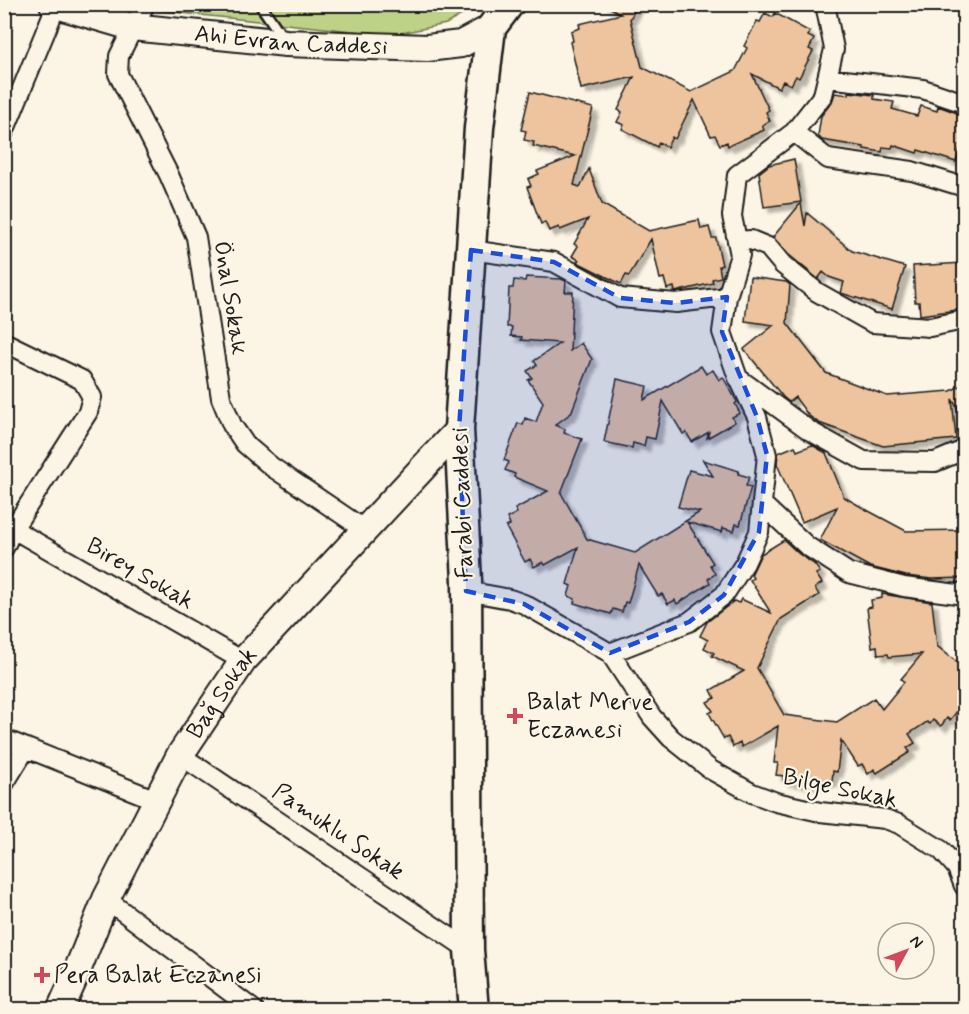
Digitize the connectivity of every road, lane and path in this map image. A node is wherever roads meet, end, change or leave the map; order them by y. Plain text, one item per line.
1 (145, 4) edge
2 (260, 4) edge
3 (508, 4) edge
4 (825, 4) edge
5 (55, 5) edge
6 (132, 27) junction
7 (491, 28) junction
8 (286, 43) junction
9 (827, 78) junction
10 (964, 104) edge
11 (4, 132) edge
12 (794, 132) junction
13 (964, 187) edge
14 (737, 241) junction
15 (471, 250) junction
16 (727, 297) junction
17 (964, 320) edge
18 (4, 342) edge
19 (738, 378) junction
20 (459, 429) junction
21 (964, 450) edge
22 (762, 504) junction
23 (13, 529) junction
24 (365, 530) junction
25 (4, 548) edge
26 (466, 591) junction
27 (964, 591) edge
28 (610, 653) junction
29 (243, 661) junction
30 (4, 739) edge
31 (26, 748) junction
32 (180, 755) junction
33 (4, 784) edge
34 (156, 800) junction
35 (964, 886) edge
36 (106, 899) junction
37 (469, 950) junction
38 (60, 1010) edge
39 (254, 1010) edge
40 (474, 1010) edge

1 - 6 street, Önal Sokak
2 - 8 lane
3 - 7 main road, Farabi Caddesi
4 - 9 street
5 - 6 street, Ahi Evran Caddesi
5 - 11 street
6 - 8 street, Ahi Evran Caddesi
6 - 24 street, Önal Sokak
7 - 8 street, Ahi Evran Caddesi
7 - 15 main road, Farabi Caddesi
9 - 10 street
9 - 12 street
12 - 13 street
12 - 14 street
14 - 16 street
14 - 17 street
15 - 16 street
15 - 20 main road, Farabi Caddesi
16 - 19 street
18 - 23 street
19 - 21 street
19 - 22 street
20 - 24 street, Bağ Sokak
20 - 26 main road, Farabi Caddesi
22 - 27 street
22 - 28 street
23 - 25 street
23 - 29 street, Birey Sokak
24 - 29 street, Bağ Sokak
26 - 28 street, Bilge Sokak
26 - 37 main road, Farabi Caddesi
28 - 35 street, Bilge Sokak
29 - 32 street, Bağ Sokak
30 - 31 street
31 - 33 street
31 - 34 street
32 - 34 street, Bağ Sokak
32 - 37 street, Pamuklu Sokak
34 - 36 street, Bağ Sokak
36 - 38 street, Bağ Sokak
36 - 39 street
37 - 40 main road, Farabi Caddesi

